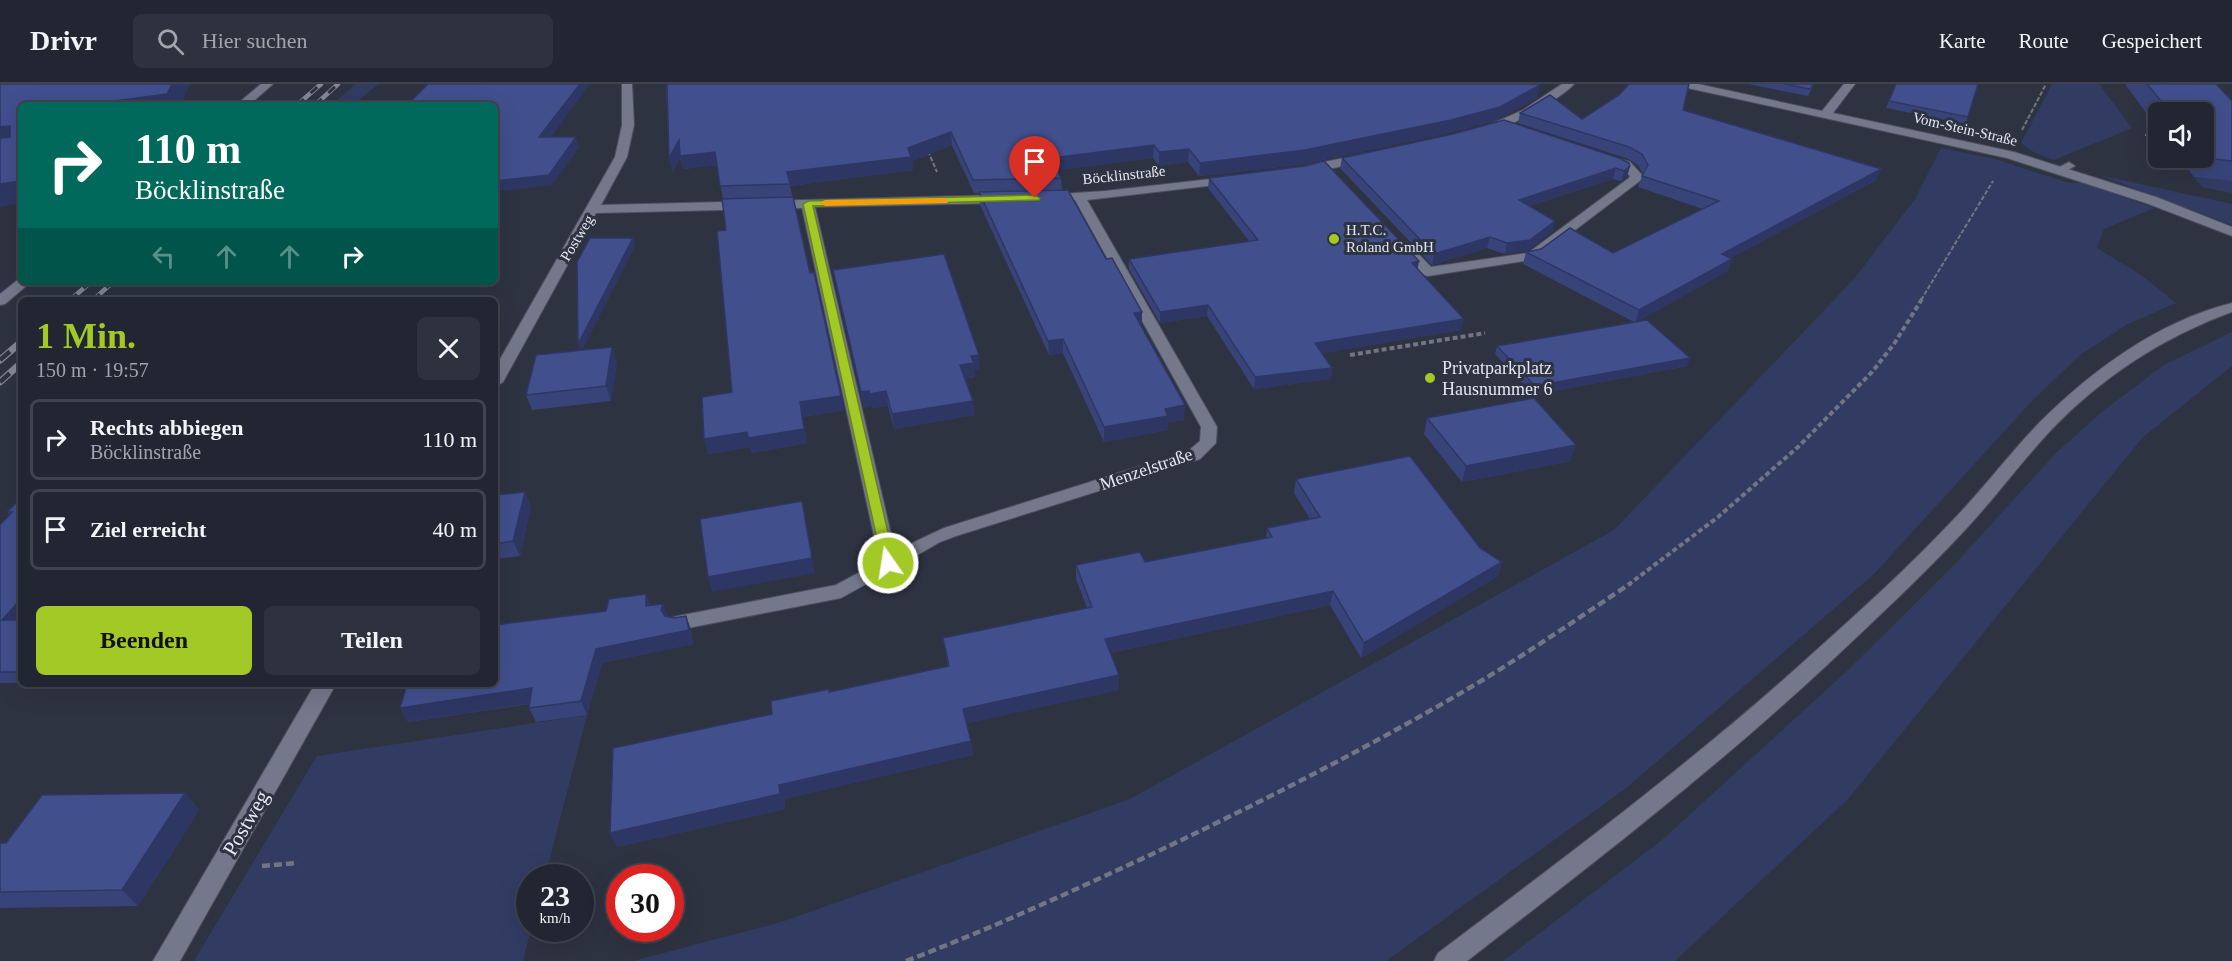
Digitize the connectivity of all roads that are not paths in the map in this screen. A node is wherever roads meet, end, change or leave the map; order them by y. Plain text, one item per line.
1 (268, 84) edge
2 (627, 84) edge
3 (1569, 84) edge
4 (1683, 84) edge
5 (1850, 84) edge
6 (246, 102) edge
7 (1825, 115) junction
8 (1502, 124) junction
9 (1524, 131) edge
10 (1469, 134) edge
11 (1372, 156) edge
12 (1599, 156) edge
13 (1292, 172) edge
14 (1246, 178) edge
15 (1079, 197) junction
16 (808, 204) junction
17 (594, 209) junction
18 (2232, 232) edge
19 (1396, 238) edge
20 (20, 285) edge
21 (0, 301) edge
22 (2232, 307) edge
23 (498, 377) edge
24 (888, 563) junction
25 (678, 623) edge
26 (324, 687) edge
27 (166, 961) edge
28 (1446, 961) edge

1 - 6 street
2 - 17 street, Postweg
3 - 8 street
4 - 7 street, Vom-Stein-Straße
5 - 7 street
7 - 18 street, Vom-Stein-Straße
8 - 9 street
8 - 10 street
11 - 13 street
12 - 19 street
14 - 15 street, Böcklinstraße
15 - 16 street, Böcklinstraße
15 - 24 street, Menzelstraße
16 - 17 street, Böcklinstraße
16 - 24 street
17 - 23 street, Postweg
20 - 21 street
22 - 28 street
24 - 25 street, Menzelstraße
26 - 27 street, Postweg

